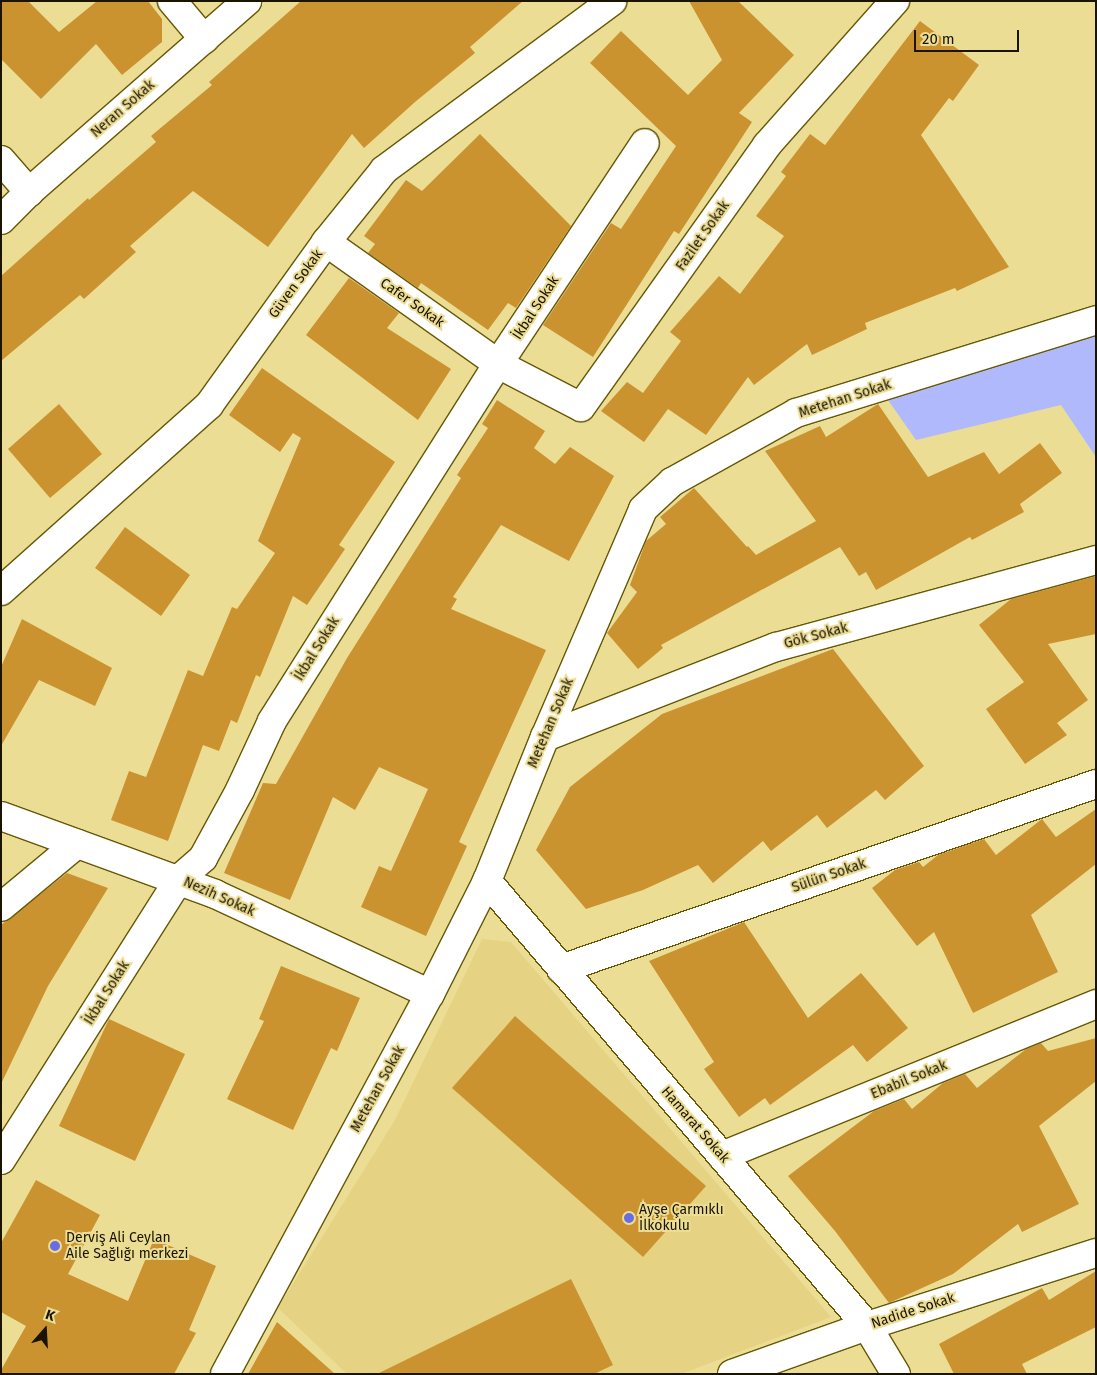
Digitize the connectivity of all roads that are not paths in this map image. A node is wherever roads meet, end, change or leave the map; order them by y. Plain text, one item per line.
1 (172, 1) edge
2 (247, 1) edge
3 (612, 1) edge
4 (895, 1) edge
5 (204, 39) junction
6 (645, 143) dead end
7 (1, 160) edge
8 (29, 192) junction
9 (1, 220) edge
10 (326, 242) junction
11 (1096, 320) edge
12 (498, 364) junction
13 (1096, 560) edge
14 (4, 584) edge
15 (545, 737) junction
16 (1096, 784) edge
17 (1, 816) edge
18 (77, 844) junction
19 (179, 879) junction
20 (487, 881) junction
21 (1, 907) edge
22 (561, 969) junction
23 (430, 994) junction
24 (1096, 1004) edge
25 (722, 1156) junction
26 (1, 1160) edge
27 (1096, 1254) edge
28 (867, 1326) junction
29 (225, 1374) edge
30 (732, 1374) edge
31 (896, 1374) edge

1 - 5 street
2 - 5 street, Neran Sokak
3 - 10 street, Güven Sokak
4 - 12 street, Fazilet Sokak
5 - 8 street, Neran Sokak
6 - 12 street, İkbal Sokak
7 - 8 street
8 - 9 street, Neran Sokak
10 - 12 street, Cafer Sokak
10 - 14 street, Güven Sokak
11 - 15 street, Metehan Sokak
12 - 19 street, İkbal Sokak
13 - 15 street, Gök Sokak
15 - 20 street, Metehan Sokak
16 - 22 street, Sülün Sokak
17 - 18 street, Nezih Sokak
18 - 19 street, Nezih Sokak
18 - 21 street
19 - 23 street, Nezih Sokak
19 - 26 street, İkbal Sokak
20 - 22 street, Hamarat Sokak
20 - 23 street, Metehan Sokak
22 - 25 street, Hamarat Sokak
23 - 29 street, Metehan Sokak
24 - 25 street, Ebabil Sokak
25 - 28 street, Hamarat Sokak
27 - 28 street, Nadide Sokak
28 - 30 street, Nadide Sokak
28 - 31 street, Hamarat Sokak

